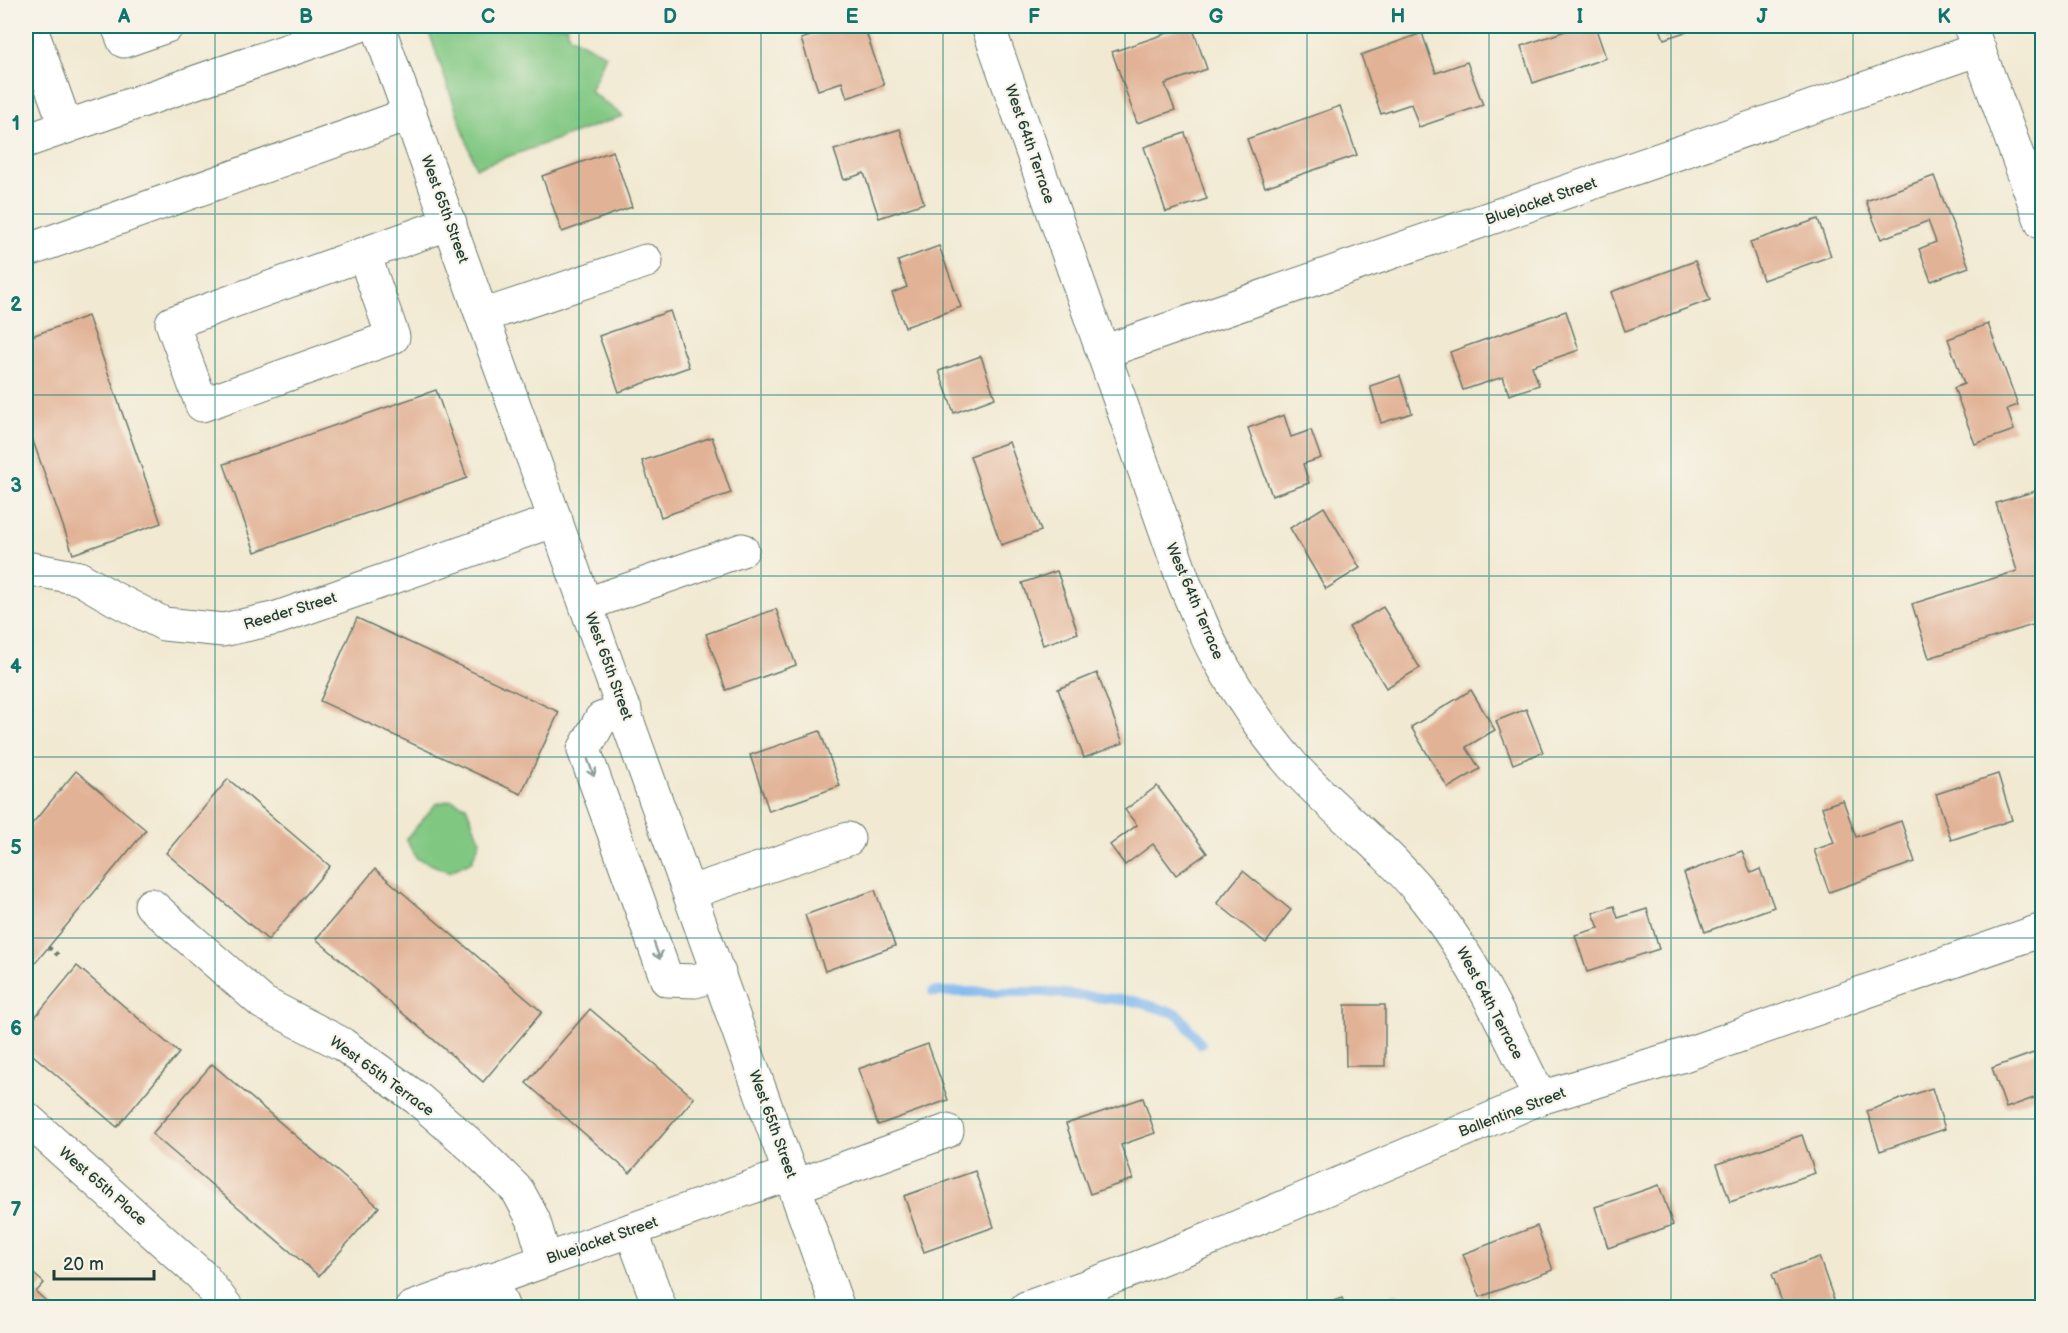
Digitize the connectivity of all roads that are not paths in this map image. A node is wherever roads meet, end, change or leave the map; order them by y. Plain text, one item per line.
1 (30, 26) edge
2 (118, 26) edge
3 (167, 26) edge
4 (358, 26) edge
5 (378, 26) edge
6 (988, 26) edge
7 (1974, 37) edge
8 (410, 114) junction
9 (66, 127) junction
10 (26, 141) edge
11 (450, 223) junction
12 (2043, 223) edge
13 (26, 251) edge
14 (364, 254) junction
15 (646, 261) dead end
16 (483, 316) junction
17 (1103, 352) junction
18 (556, 520) junction
19 (742, 550) dead end
20 (26, 568) edge
21 (587, 604) junction
22 (625, 710) junction
23 (848, 839) dead end
24 (691, 892) junction
25 (151, 905) dead end
26 (2043, 930) edge
27 (719, 973) junction
28 (1540, 1098) junction
29 (26, 1118) edge
30 (948, 1131) dead end
31 (794, 1180) junction
32 (631, 1230) junction
33 (545, 1260) junction
34 (497, 1293) edge
35 (227, 1308) edge
36 (412, 1308) edge
37 (660, 1308) edge
38 (838, 1308) edge
39 (1026, 1308) edge

1 - 9 street
2 - 3 street
4 - 9 street
5 - 8 street, West 65th Street
6 - 17 street, West 64th Terrace
7 - 12 street
7 - 17 street, Bluejacket Street
8 - 11 street, West 65th Street
8 - 13 street
9 - 10 street
11 - 14 street
11 - 16 street, West 65th Street
14 - 14 street
15 - 16 street
16 - 18 street, West 65th Street
17 - 28 street, West 64th Terrace
18 - 20 street, Reeder Street
18 - 21 street, West 65th Street
19 - 21 street
21 - 22 street, West 65th Street
22 - 24 street, West 65th Street
22 -> 27 street
23 - 24 street
24 - 27 street, West 65th Street
25 - 33 street, West 65th Terrace
26 - 28 street, Ballentine Street
27 - 31 street, West 65th Street
28 - 39 street, Ballentine Street
29 - 35 street, West 65th Place
30 - 31 street, Bluejacket Street
31 - 32 street, Bluejacket Street
31 - 38 street, West 65th Street
32 - 33 street, Bluejacket Street
32 - 37 street
33 - 34 street, Bluejacket Street
34 - 36 street, Bluejacket Street

